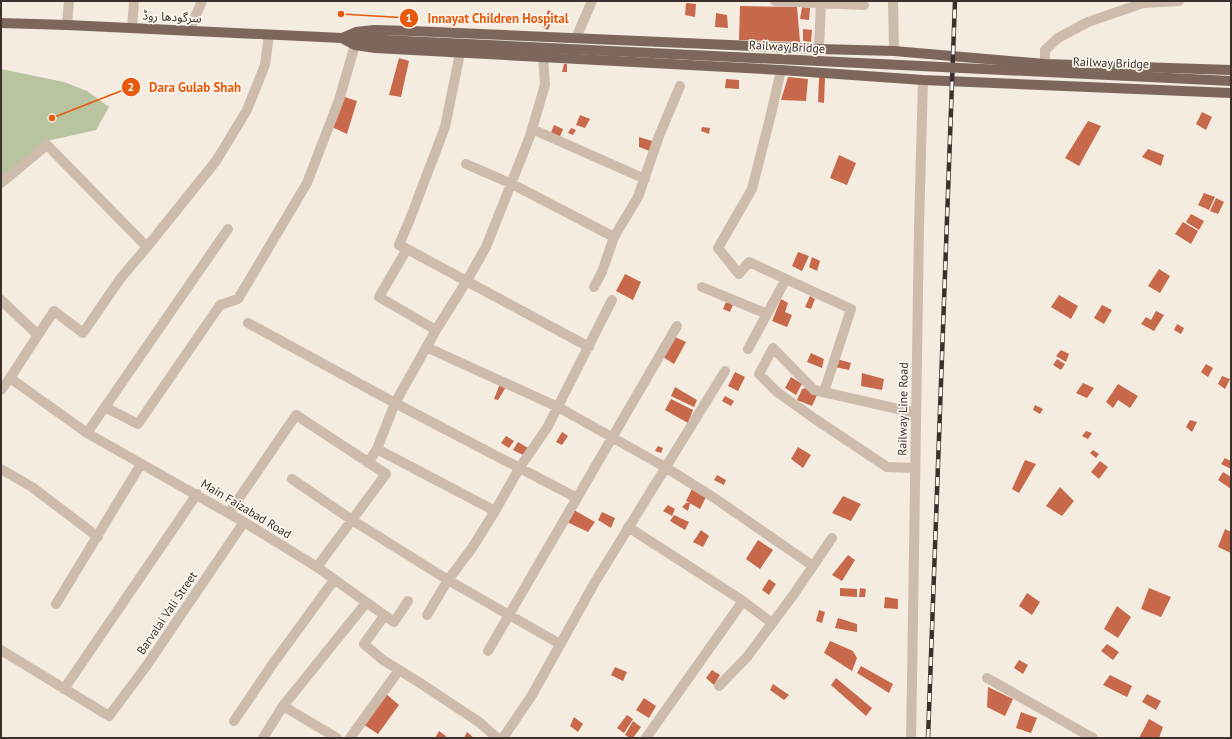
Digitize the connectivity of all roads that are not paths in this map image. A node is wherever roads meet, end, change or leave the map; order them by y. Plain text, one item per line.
1 (69, 1) edge
2 (134, 1) edge
3 (202, 1) edge
4 (592, 1) edge
5 (775, 1) edge
6 (893, 1) edge
7 (1179, 1) edge
8 (821, 2) edge
9 (864, 5) dead end
10 (1, 23) edge
11 (66, 25) junction
12 (132, 28) junction
13 (189, 31) junction
14 (269, 35) junction
15 (342, 38) junction
16 (576, 38) junction
17 (355, 45) junction
18 (819, 49) junction
19 (894, 51) junction
20 (460, 53) junction
21 (543, 56) junction
22 (1045, 64) junction
23 (781, 70) junction
24 (1231, 70) edge
25 (923, 80) junction
26 (1231, 81) edge
27 (680, 86) dead end
28 (1231, 93) edge
29 (532, 129) junction
30 (466, 164) dead end
31 (645, 179) junction
32 (1, 183) edge
33 (512, 184) junction
34 (228, 229) dead end
35 (614, 237) junction
36 (147, 247) junction
37 (406, 249) junction
38 (786, 279) junction
39 (466, 282) junction
40 (594, 287) dead end
41 (702, 287) dead end
42 (1, 300) edge
43 (612, 300) dead end
44 (767, 314) junction
45 (248, 322) dead end
46 (677, 326) dead end
47 (436, 330) junction
48 (38, 335) junction
49 (426, 347) junction
50 (589, 347) junction
51 (748, 349) dead end
52 (725, 371) dead end
53 (10, 378) junction
54 (1, 390) edge
55 (824, 392) junction
56 (396, 403) junction
57 (105, 407) junction
58 (558, 407) junction
59 (916, 413) junction
60 (87, 433) junction
61 (612, 438) junction
62 (377, 449) junction
63 (368, 463) junction
64 (141, 464) junction
65 (520, 467) junction
66 (665, 467) junction
67 (915, 468) junction
68 (1, 469) edge
69 (292, 479) dead end
70 (197, 494) junction
71 (577, 498) junction
72 (495, 511) junction
73 (229, 513) junction
74 (352, 520) junction
75 (244, 522) junction
76 (628, 527) junction
77 (98, 536) junction
78 (832, 538) dead end
79 (813, 566) junction
80 (316, 567) junction
81 (334, 580) junction
82 (448, 580) junction
83 (408, 601) dead end
84 (743, 601) junction
85 (366, 603) junction
86 (56, 604) dead end
87 (427, 615) dead end
88 (508, 615) junction
89 (384, 616) junction
90 (772, 623) junction
91 (560, 644) junction
92 (1, 650) edge
93 (488, 651) dead end
94 (399, 670) junction
95 (987, 678) dead end
96 (719, 686) dead end
97 (64, 688) junction
98 (283, 706) junction
99 (234, 720) dead end
100 (262, 738) edge
101 (337, 738) edge
102 (350, 738) edge
103 (496, 738) edge
104 (503, 738) edge
105 (646, 738) edge
106 (910, 738) edge
107 (1092, 738) edge

1 - 11 street
2 - 12 street
3 - 13 street
4 - 16 street
5 - 8 street
6 - 19 street
7 - 22 street
8 - 9 street
8 - 18 street
10 - 11 main road, سرگودھا روڈ
11 - 12 main road, سرگودھا روڈ
12 - 13 main road, سرگودھا روڈ
13 - 14 main road, سرگودھا روڈ
14 - 15 main road, سرگودھا روڈ
14 - 36 street
15 - 16 main road
15 - 17 main road
15 - 26 main road, Railway Bridge, bridge
16 - 18 main road
17 - 20 main road
17 - 57 street
18 - 19 main road
19 - 22 main road
20 - 21 main road
20 - 37 street
21 - 23 main road
21 - 29 street
22 - 24 main road
23 - 25 main road
23 - 38 street
25 - 28 main road
25 - 59 street, Railway Line Road
27 - 31 street
29 - 31 street
29 - 33 street
30 - 33 street
31 - 35 street
32 - 36 street
33 - 35 street
33 - 39 street
34 - 57 street
35 - 40 street
36 - 48 street
37 - 39 street
37 - 47 street
38 - 44 street
38 - 55 street
39 - 47 street
39 - 50 street
41 - 44 street
42 - 48 street
43 - 50 street
44 - 51 street
45 - 56 street
46 - 61 street
47 - 49 street
48 - 53 street
49 - 56 street
49 - 58 street
50 - 58 street
52 - 66 street
53 - 54 street
53 - 60 street, Main Faizabad Road
55 - 59 street
55 - 67 street
56 - 62 street
56 - 65 street
57 - 60 street
58 - 61 street
58 - 65 street
59 - 67 street, Railway Line Road
60 - 64 street, Main Faizabad Road
61 - 66 street
61 - 71 street
62 - 63 street
62 - 72 street
63 - 73 street
63 - 74 street
64 - 70 street, Main Faizabad Road
64 - 77 street
65 - 71 street
65 - 72 street
66 - 76 street
66 - 79 street
67 - 106 street, Railway Line Road
68 - 77 street
69 - 74 street
70 - 73 street, Main Faizabad Road
70 - 97 street
71 - 88 street
72 - 82 street
73 - 75 street, Main Faizabad Road
74 - 80 street
74 - 82 street
75 - 80 street, Main Faizabad Road
75 - 97 street, Barvalai Vali Street
76 - 84 street
76 - 91 street
77 - 86 street
78 - 79 street
79 - 90 street
80 - 81 street, Main Faizabad Road
81 - 85 street, Main Faizabad Road
81 - 99 street
82 - 87 street
82 - 88 street
83 - 89 street
84 - 90 street
84 - 105 street
85 - 89 street, Main Faizabad Road
85 - 98 street
88 - 91 street
88 - 93 street
89 - 94 street
90 - 96 street
91 - 104 street
92 - 97 street
94 - 102 street
94 - 103 street
95 - 107 street
98 - 100 street
98 - 101 street

